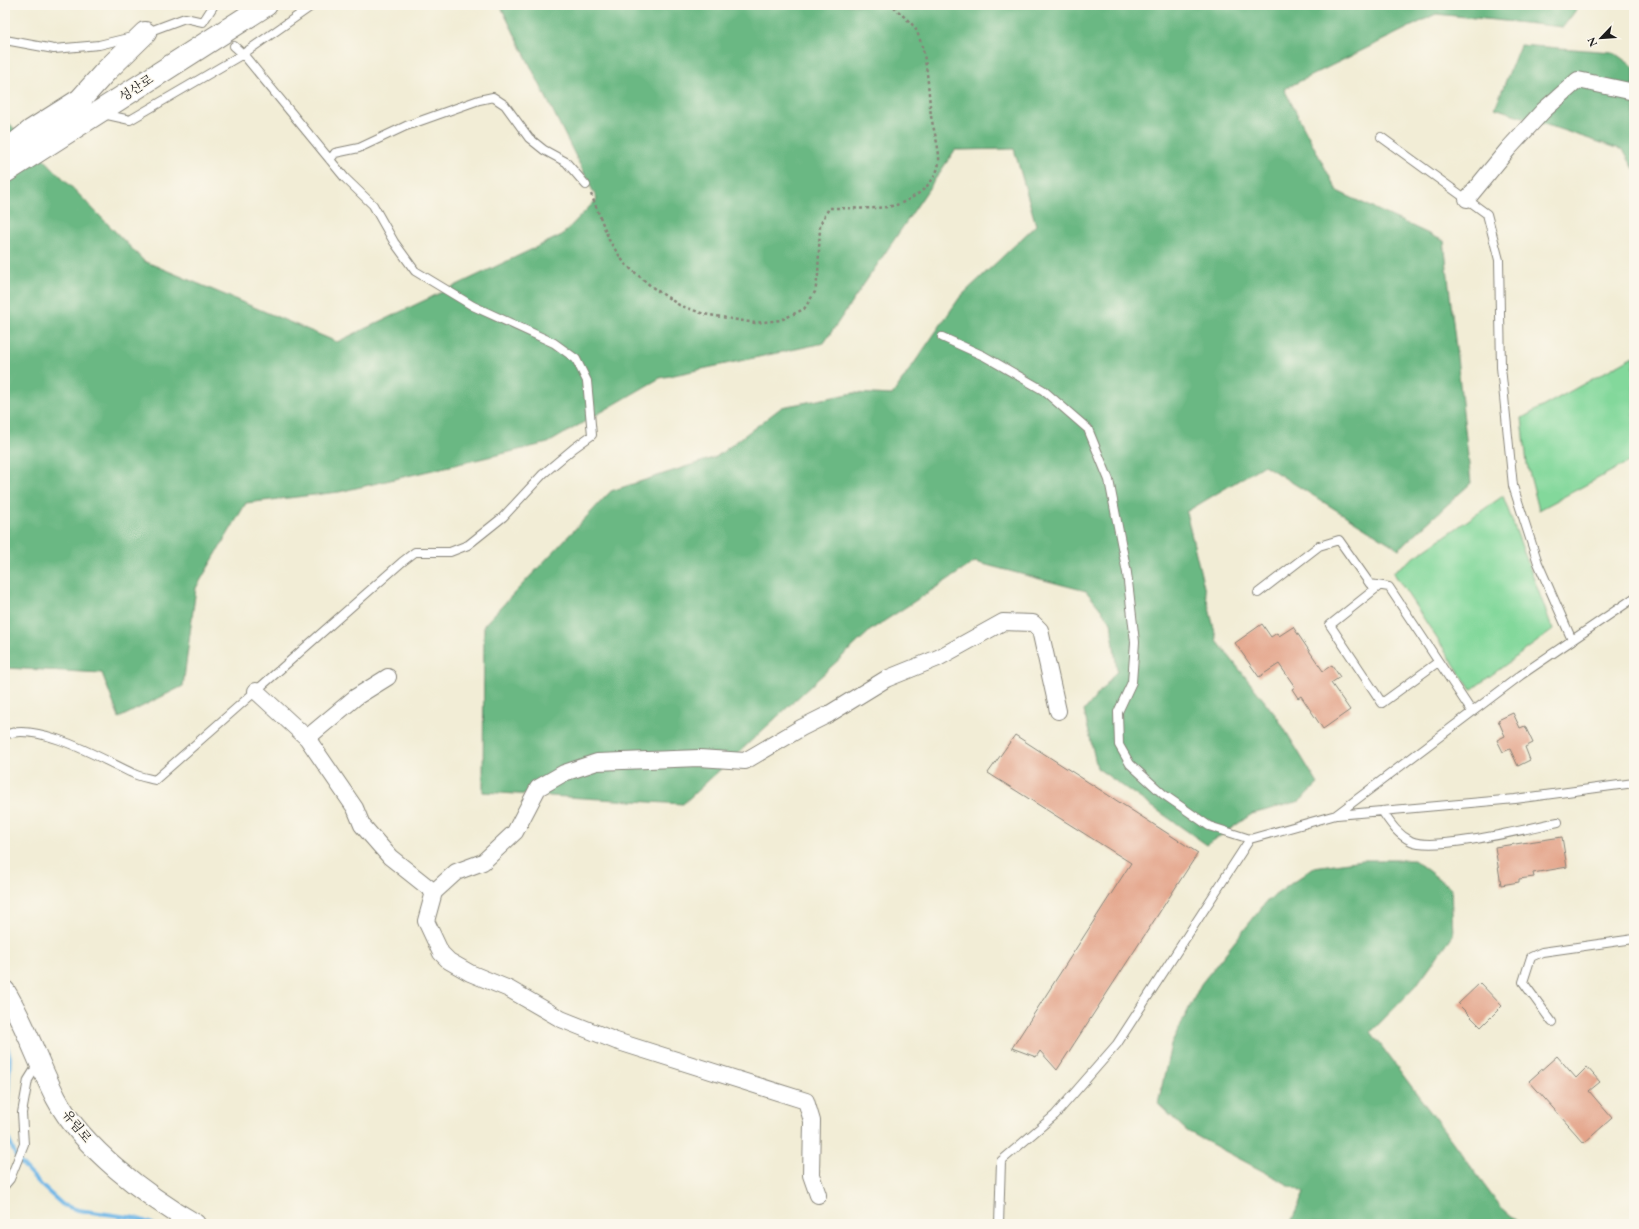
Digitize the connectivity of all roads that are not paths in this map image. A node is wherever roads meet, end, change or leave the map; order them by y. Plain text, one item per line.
1 (214, 5) edge
2 (266, 5) edge
3 (313, 5) edge
4 (144, 33) junction
5 (5, 40) edge
6 (234, 46) dead end
7 (243, 54) junction
8 (1634, 92) edge
9 (98, 113) junction
10 (1381, 137) dead end
11 (5, 152) edge
12 (330, 160) junction
13 (5, 172) edge
14 (586, 184) road end
15 (1467, 199) junction
16 (942, 337) dead end
17 (1379, 586) junction
18 (1258, 593) dead end
19 (1634, 598) edge
20 (1572, 640) junction
21 (1438, 662) junction
22 (388, 677) dead end
23 (256, 691) junction
24 (1058, 711) dead end
25 (1472, 712) junction
26 (5, 735) edge
27 (307, 738) junction
28 (1634, 783) edge
29 (1382, 811) junction
30 (1336, 815) junction
31 (1558, 822) dead end
32 (1250, 839) junction
33 (434, 892) junction
34 (1634, 939) edge
35 (5, 991) edge
36 (1552, 1022) dead end
37 (39, 1062) junction
38 (8, 1182) edge
39 (818, 1195) dead end
40 (195, 1224) edge
41 (999, 1224) edge

1 - 4 lane
2 - 9 main road, 성산로
3 - 7 lane
4 - 5 lane
4 - 11 main road
6 - 7 lane
7 - 9 lane
7 - 12 lane
8 - 15 street
9 - 13 main road, 성산로
10 - 15 lane
12 - 14 lane
12 - 23 lane
15 - 20 lane
16 - 32 lane
17 - 18 lane
17 - 21 lane
17 - 21 lane
19 - 20 lane
20 - 25 lane
21 - 25 lane
22 - 27 street
23 - 26 lane
23 - 27 street
24 - 33 street
25 - 30 lane
27 - 33 street
28 - 29 lane
29 - 30 lane
29 - 31 lane
30 - 32 lane
32 - 41 lane
33 - 39 street
34 - 36 lane
35 - 37 street, 유림로
37 - 38 lane
37 - 40 street, 유림로

